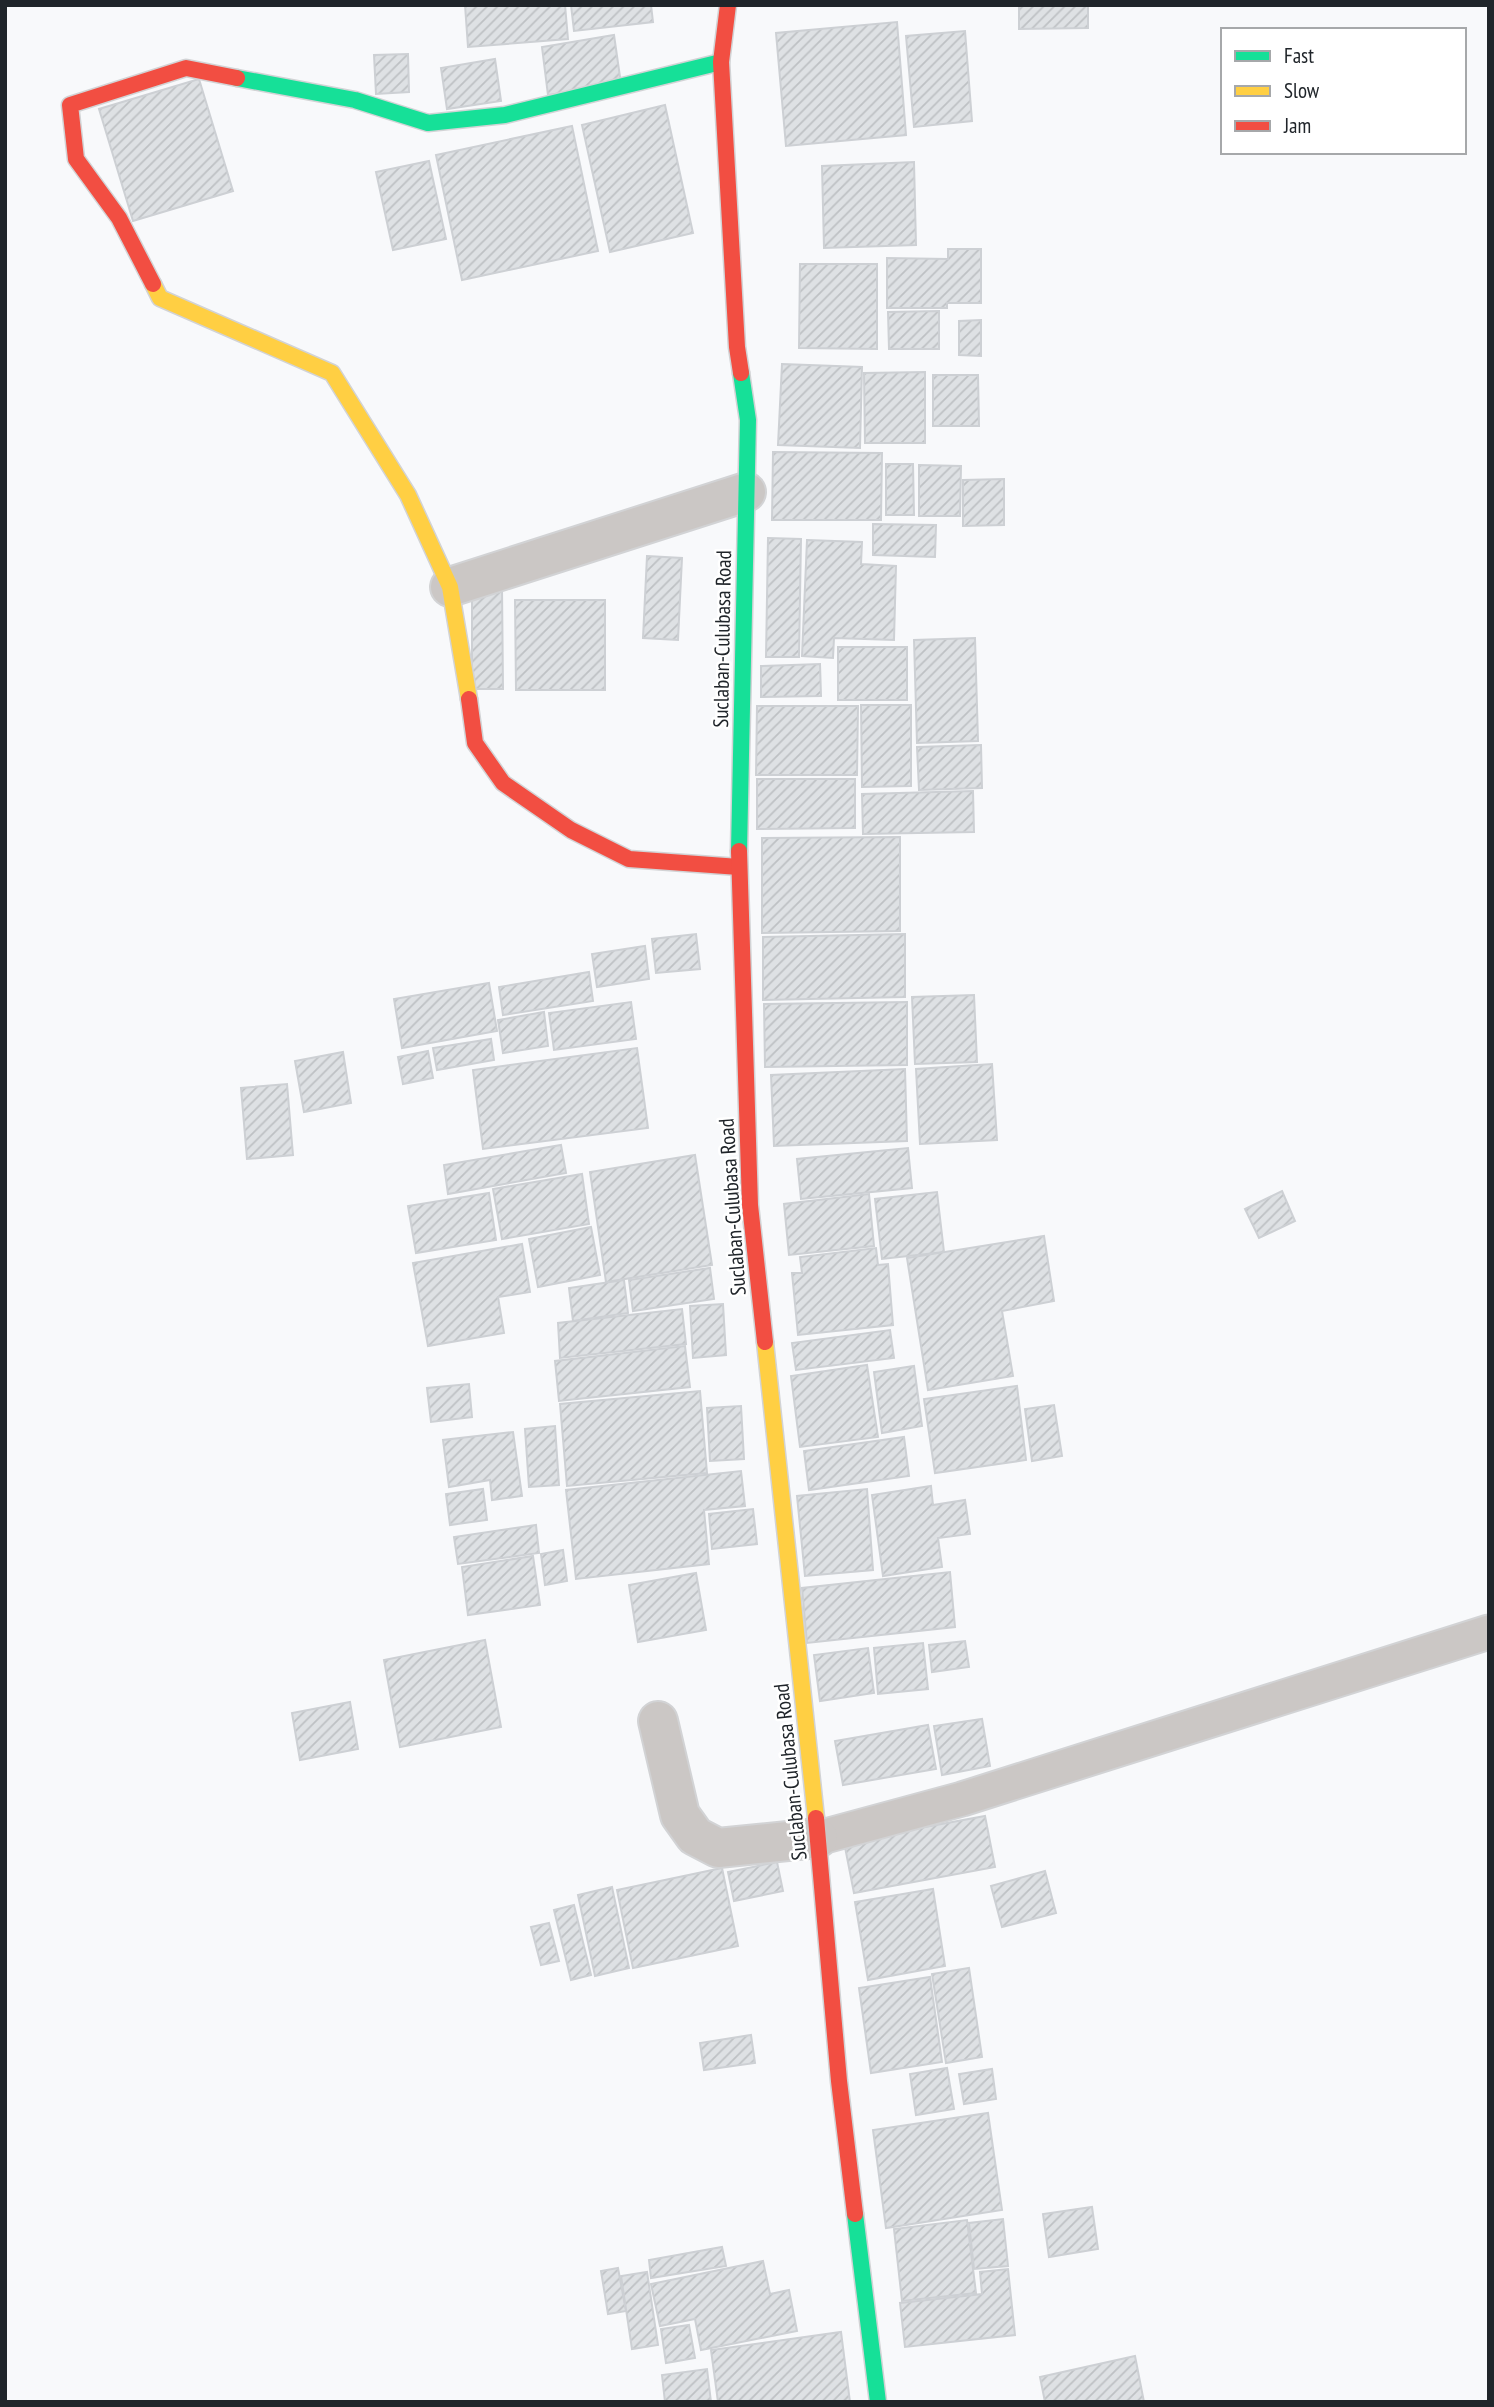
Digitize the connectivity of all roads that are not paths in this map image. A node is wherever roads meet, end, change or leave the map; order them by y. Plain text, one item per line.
1 (728, 5) edge
2 (721, 62) junction
3 (746, 492) junction
4 (450, 587) junction
5 (739, 867) junction
6 (1489, 1632) edge
7 (658, 1720) dead end
8 (818, 1838) junction
9 (878, 2402) edge

1 - 2 street, Suclaban-Culubasa Road
2 - 3 street, Suclaban-Culubasa Road
2 - 4 street
3 - 4 street
3 - 5 street, Suclaban-Culubasa Road
4 - 5 street
5 - 8 street, Suclaban-Culubasa Road
6 - 8 lane
7 - 8 street
8 - 9 street, Suclaban-Culubasa Road

